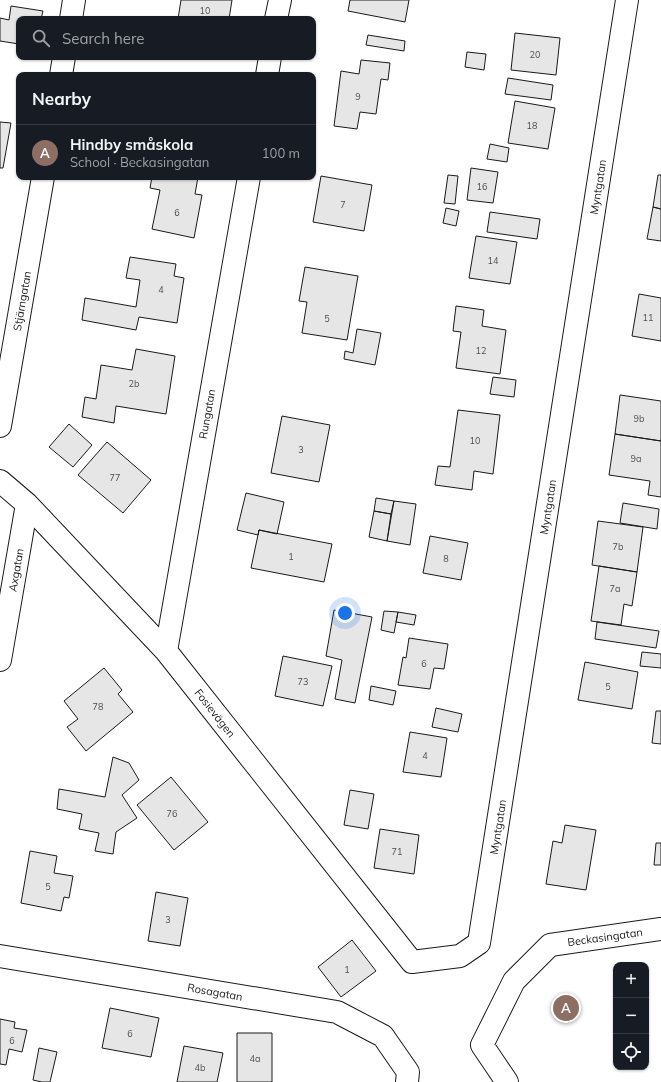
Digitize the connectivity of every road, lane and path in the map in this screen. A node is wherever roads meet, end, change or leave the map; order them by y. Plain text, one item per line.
1 (74, 0) edge
2 (280, 0) edge
3 (627, 0) edge
4 (71, 16) edge
5 (277, 16) edge
6 (64, 60) edge
7 (270, 60) edge
8 (62, 72) edge
9 (268, 72) edge
10 (42, 180) edge
11 (248, 180) edge
12 (0, 426) edge
13 (0, 481) edge
14 (27, 504) junction
15 (166, 651) junction
16 (0, 660) edge
17 (661, 929) edge
18 (0, 956) edge
19 (412, 962) joint
20 (407, 1077) edge
21 (508, 1082) edge

1 - 4 street
2 - 5 street
3 - 19 street, Myntgatan
6 - 8 street
7 - 9 street
10 - 12 street, Stjärngatan
11 - 15 street, Rungatan
13 - 14 street, Fosievägen
14 - 15 street, Fosievägen
14 - 16 street, Axgatan
15 - 19 street, Fosievägen
17 - 21 street, Beckasingatan
18 - 20 street, Rosagatan

